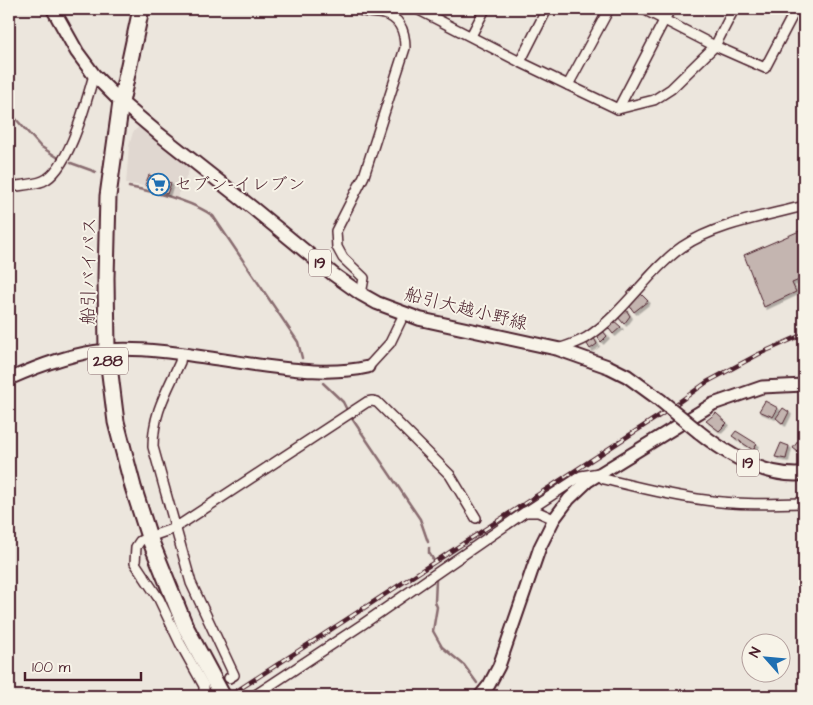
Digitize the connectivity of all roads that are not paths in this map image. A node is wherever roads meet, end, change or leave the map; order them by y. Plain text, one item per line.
1 (53, 9) edge
2 (141, 9) edge
3 (357, 9) edge
4 (416, 9) edge
5 (485, 9) edge
6 (548, 9) edge
7 (609, 9) edge
8 (643, 9) edge
9 (670, 9) edge
10 (734, 9) edge
11 (796, 9) edge
12 (426, 11) edge
13 (664, 20) junction
14 (471, 36) junction
15 (715, 46) junction
16 (520, 62) junction
17 (94, 76) junction
18 (568, 85) junction
19 (122, 102) junction
20 (618, 109) junction
21 (9, 187) edge
22 (804, 206) edge
23 (361, 294) junction
24 (404, 314) junction
25 (558, 349) junction
26 (107, 350) junction
27 (181, 355) junction
28 (368, 367) joint
29 (9, 379) edge
30 (804, 385) edge
31 (601, 473) junction
32 (804, 474) edge
33 (804, 503) edge
34 (525, 512) junction
35 (476, 518) dead end
36 (554, 519) junction
37 (175, 528) junction
38 (149, 537) junction
39 (229, 678) dead end
40 (222, 695) dead end
41 (202, 696) edge
42 (254, 696) edge
43 (480, 696) edge

1 - 17 main road, 船引大越小野線 / 19
2 - 19 highway, 船引バイパス / 288
3 - 23 street
4 - 12 street
5 - 14 street
6 - 16 street
7 - 18 street
8 - 13 street
9 - 13 street
10 - 15 street
11 - 15 street
12 - 14 street
13 - 15 street
13 - 20 street
14 - 16 street
15 - 20 street
16 - 18 street
17 - 19 main road, 船引大越小野線 / 19
17 - 21 street
18 - 20 street
19 - 23 main road, 船引大越小野線 / 19
19 - 26 highway, 船引バイパス / 288
22 - 25 street
23 - 24 main road, 船引大越小野線 / 19
24 - 25 main road, 船引大越小野線 / 19
24 - 28 street
25 - 32 main road, 船引大越小野線 / 19, bridge
26 - 27 street
26 - 29 street
26 - 38 highway, 船引バイパス / 288
27 - 28 street
27 - 37 street
30 - 31 street
31 - 33 street
31 - 34 street
31 - 36 street
34 - 36 street
34 - 42 street
35 - 37 street
36 - 43 street
37 - 38 street
37 - 39 street
38 - 40 highway, 船引バイパス / 288
38 - 41 street

